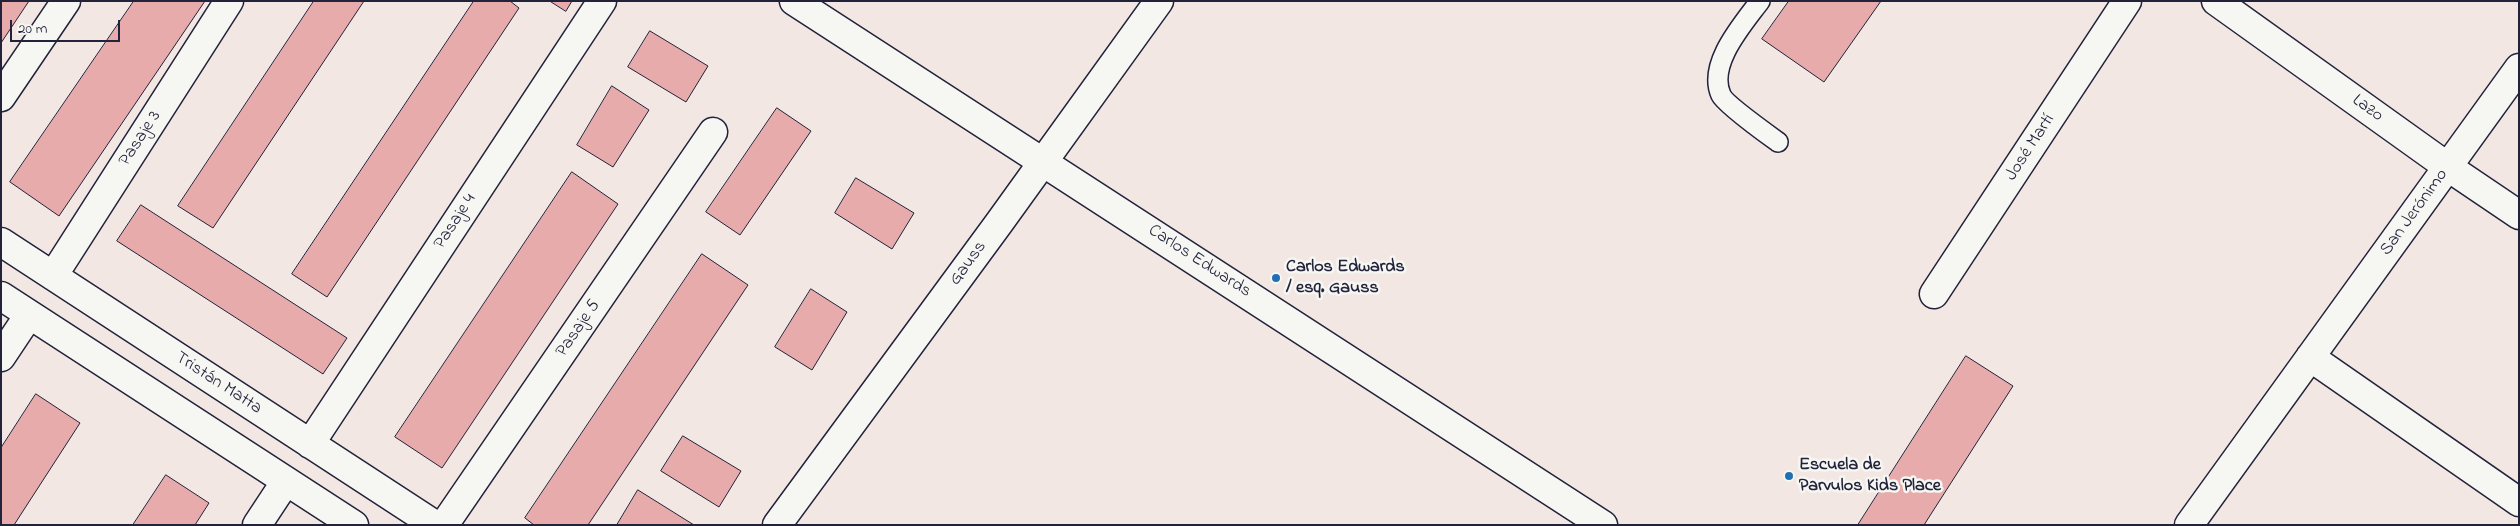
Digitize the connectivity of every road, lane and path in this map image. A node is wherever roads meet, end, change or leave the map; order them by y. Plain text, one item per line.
1 (66, 1) edge
2 (229, 1) edge
3 (602, 1) edge
4 (794, 1) edge
5 (1159, 1) edge
6 (1760, 1) edge
7 (2127, 1) edge
8 (2216, 1) edge
9 (2519, 68) edge
10 (1, 97) edge
11 (713, 132) dead end
12 (1778, 142) dead end
13 (1044, 162) junction
14 (2448, 167) junction
15 (2519, 215) edge
16 (1, 242) edge
17 (53, 276) junction
18 (1934, 294) dead end
19 (1, 296) edge
20 (29, 314) junction
21 (1, 357) edge
22 (2310, 357) junction
23 (310, 444) junction
24 (286, 481) junction
25 (2519, 502) edge
26 (257, 525) edge
27 (354, 525) edge
28 (435, 525) edge
29 (444, 525) edge
30 (777, 525) edge
31 (1603, 525) edge
32 (2189, 525) edge

1 - 10 street
2 - 17 street, Pasaje 3
3 - 23 street, Pasaje 4
4 - 13 street, Carlos Edwards
5 - 13 street, Gauss
6 - 12 lane
7 - 18 street, José Martí
8 - 14 street, Lazo
9 - 14 street, San Jerónimo
11 - 29 street, Pasaje 5
13 - 30 street, Gauss
13 - 31 street, Carlos Edwards
14 - 15 street, Lazo
14 - 22 street, San Jerónimo
16 - 17 street, Tristán Matta
17 - 23 street, Tristán Matta
19 - 20 street
20 - 21 street
20 - 24 street
22 - 25 street
22 - 32 street, San Jerónimo
23 - 28 street, Tristán Matta
24 - 26 street
24 - 27 street

